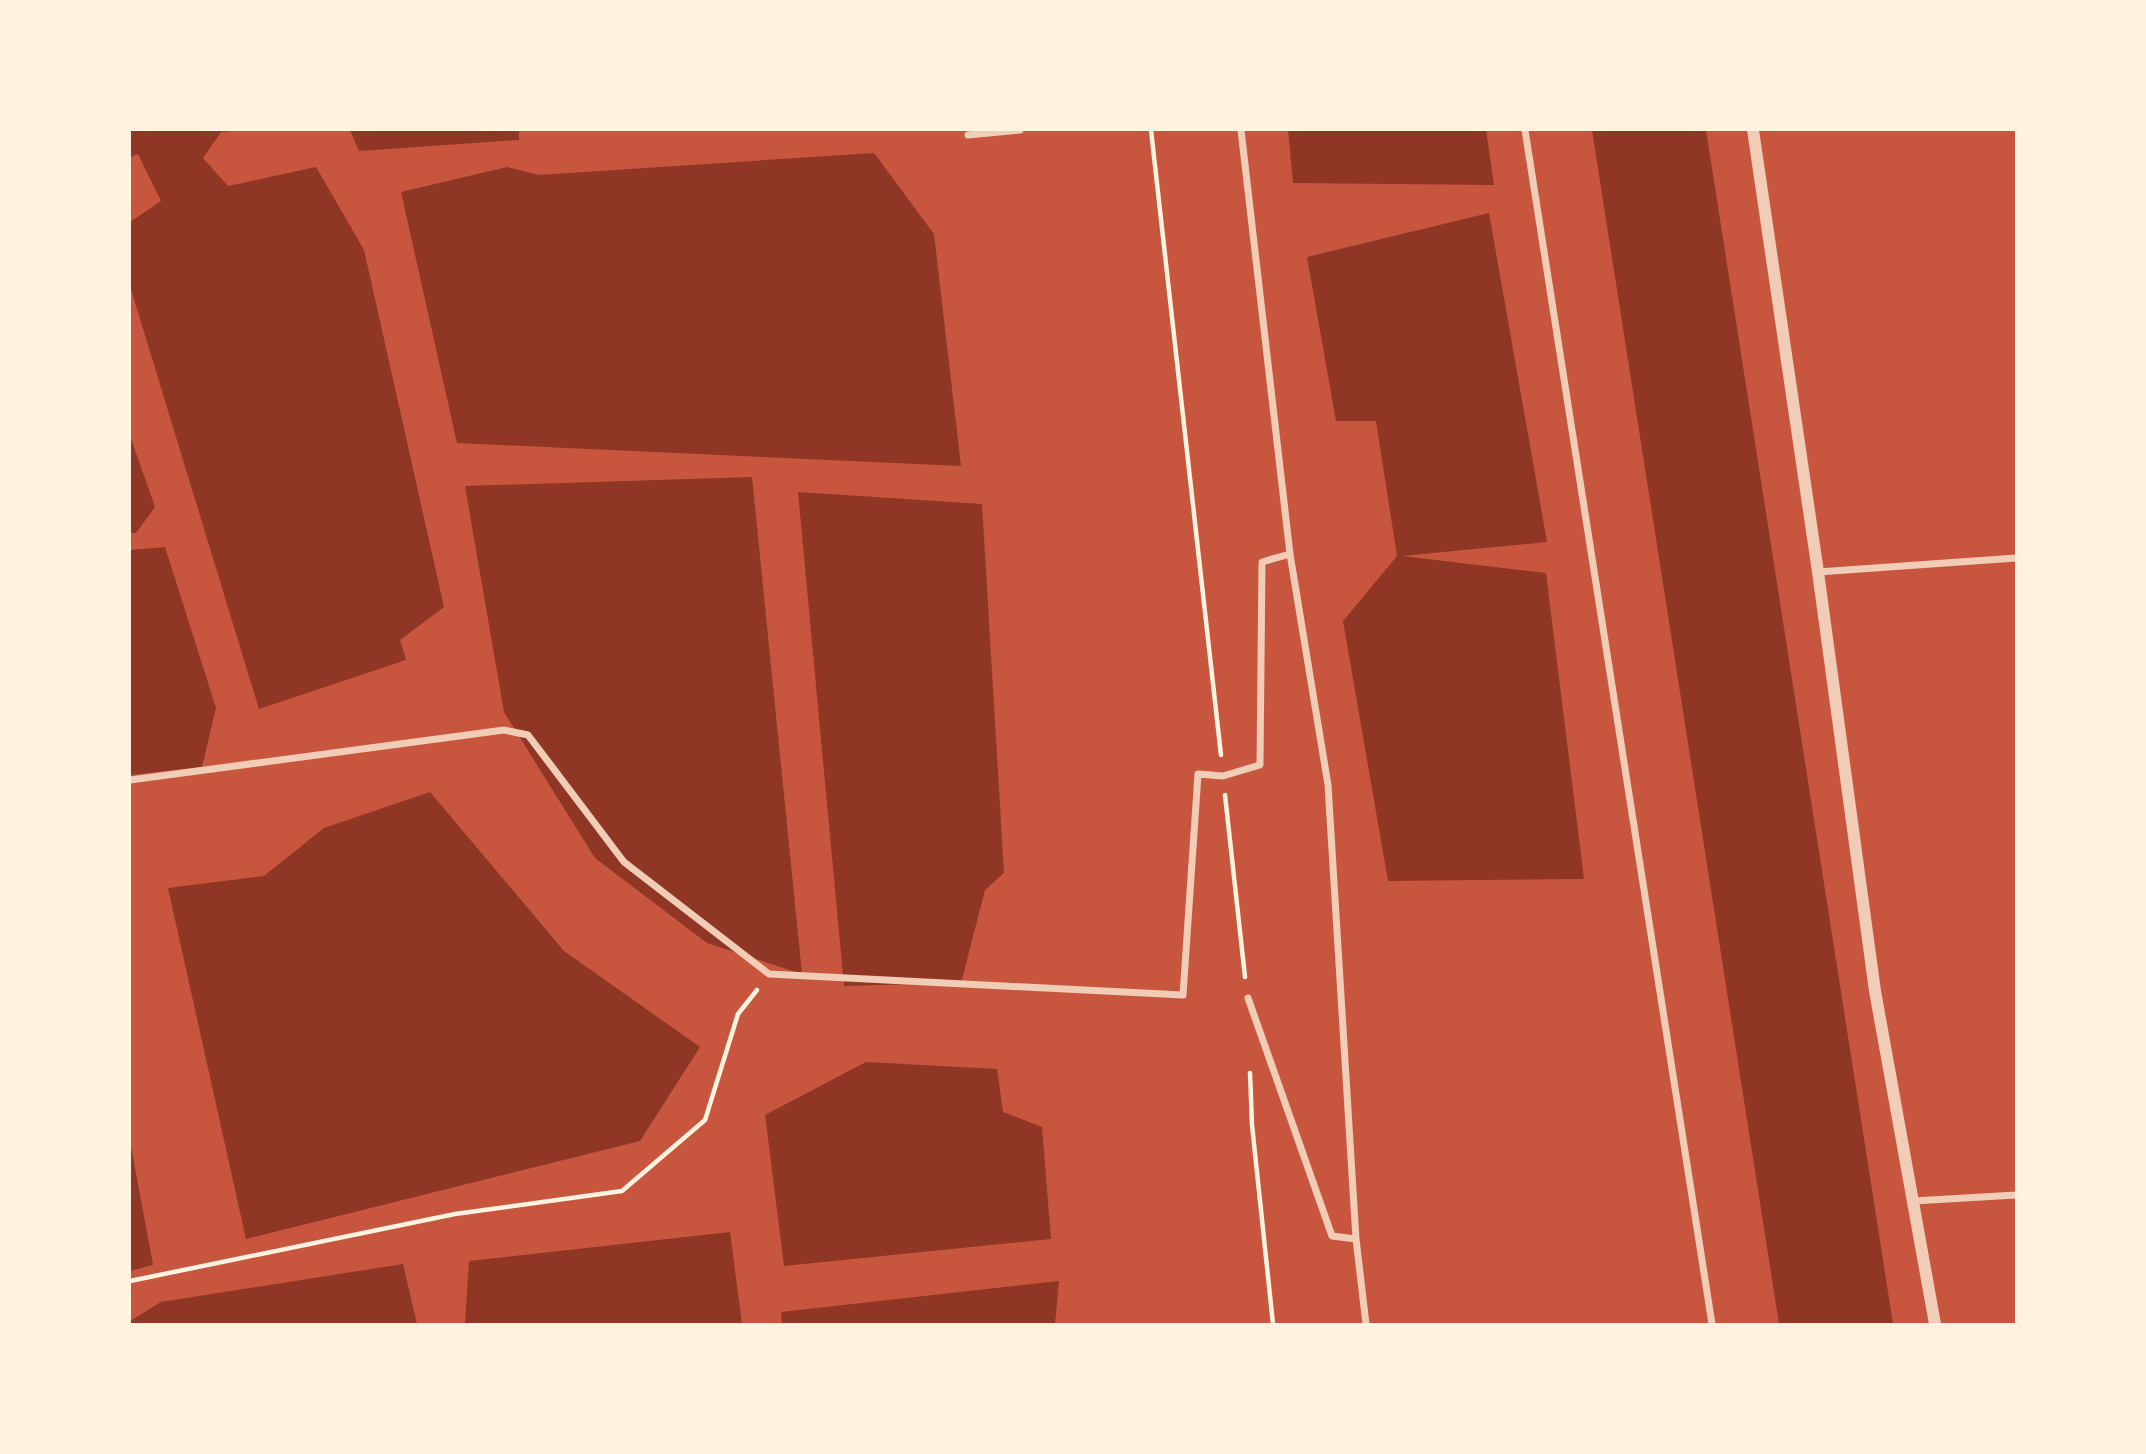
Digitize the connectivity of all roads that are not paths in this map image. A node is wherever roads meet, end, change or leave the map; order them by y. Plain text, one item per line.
1 (1020, 130) edge
2 (1241, 130) edge
3 (1525, 130) edge
4 (1753, 130) edge
5 (968, 135) dead end
6 (1290, 554) junction
7 (2017, 558) edge
8 (1818, 572) junction
9 (130, 780) edge
10 (1248, 998) road end
11 (2017, 1195) edge
12 (1913, 1201) junction
13 (1356, 1239) junction
14 (1366, 1325) edge
15 (1712, 1325) edge
16 (1935, 1325) edge

1 - 5 street
2 - 6 street
3 - 15 street
4 - 8 street
6 - 9 street
6 - 13 street
7 - 8 street
8 - 12 street
10 - 13 street
11 - 12 street
12 - 16 street
13 - 14 street

